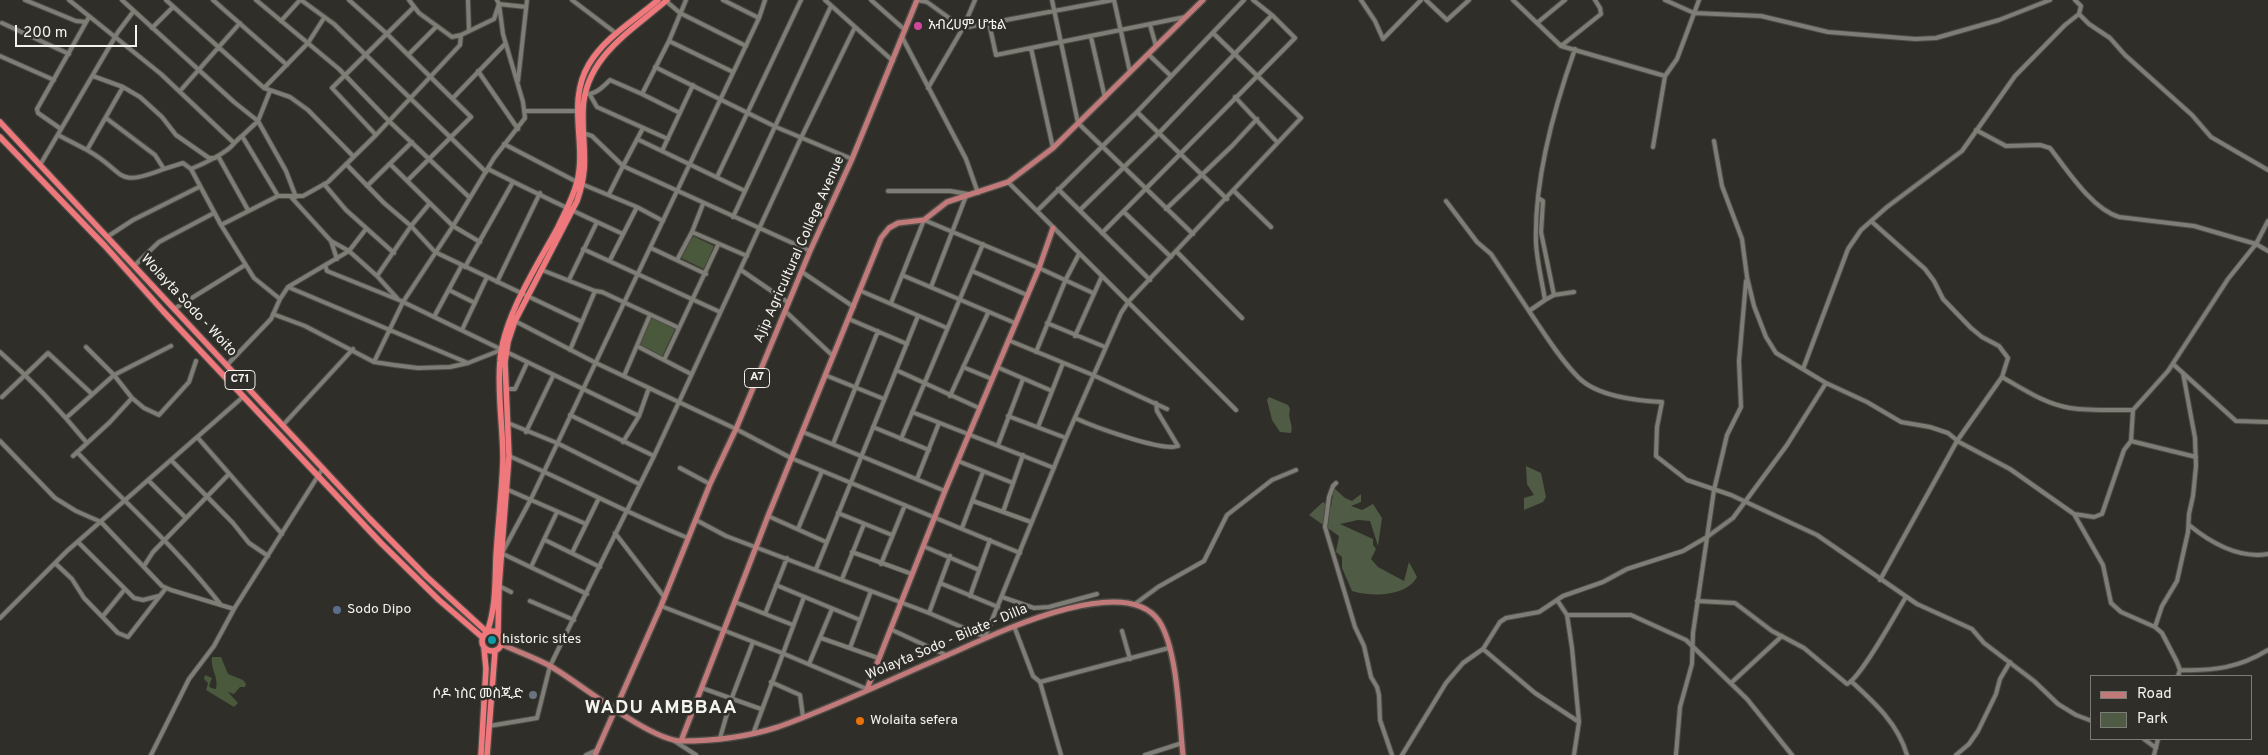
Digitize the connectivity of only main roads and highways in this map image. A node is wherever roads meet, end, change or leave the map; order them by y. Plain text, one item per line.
1 (658, 0) edge
2 (917, 0) edge
3 (1203, 0) edge
4 (666, 1) edge
5 (0, 122) edge
6 (0, 136) edge
7 (580, 182) junction
8 (569, 210) junction
9 (1052, 228) road end
10 (525, 296) junction
11 (504, 351) junction
12 (499, 553) junction
13 (487, 632) junction
14 (498, 633) junction
15 (482, 637) junction
16 (502, 644) junction
17 (484, 648) junction
18 (495, 651) junction
19 (867, 689) junction
20 (617, 709) junction
21 (486, 726) junction
22 (681, 740) junction
23 (596, 753) edge
24 (481, 755) edge
25 (486, 755) edge
26 (1183, 755) edge

1 - 7 highway
2 - 20 main road, Ajip Agricultural College Avenue / A7
3 - 22 main road
4 - 7 highway
5 - 13 highway, Wolayta Sodo - Woito / C71
6 - 15 highway, Wolayta Sodo - Woito / C71
7 - 8 highway
8 - 10 highway
8 - 10 highway
9 - 19 main road
10 - 11 highway
10 - 11 highway
11 - 12 highway
11 - 12 highway
12 - 13 highway
12 - 14 highway
13 - 14 highway
13 - 15 highway
14 - 16 highway
15 - 17 highway
16 - 18 highway
16 - 20 main road, Wolayta Sodo - Bilate - Dilla
17 - 18 highway
17 - 21 highway
18 - 21 highway
19 - 22 main road, Wolayta Sodo - Bilate - Dilla
19 - 26 main road, Wolayta Sodo - Bilate - Dilla
20 - 22 main road, Wolayta Sodo - Bilate - Dilla
20 - 23 main road, Ajip Agricultural College Avenue / A7
21 - 24 highway
21 - 25 highway

